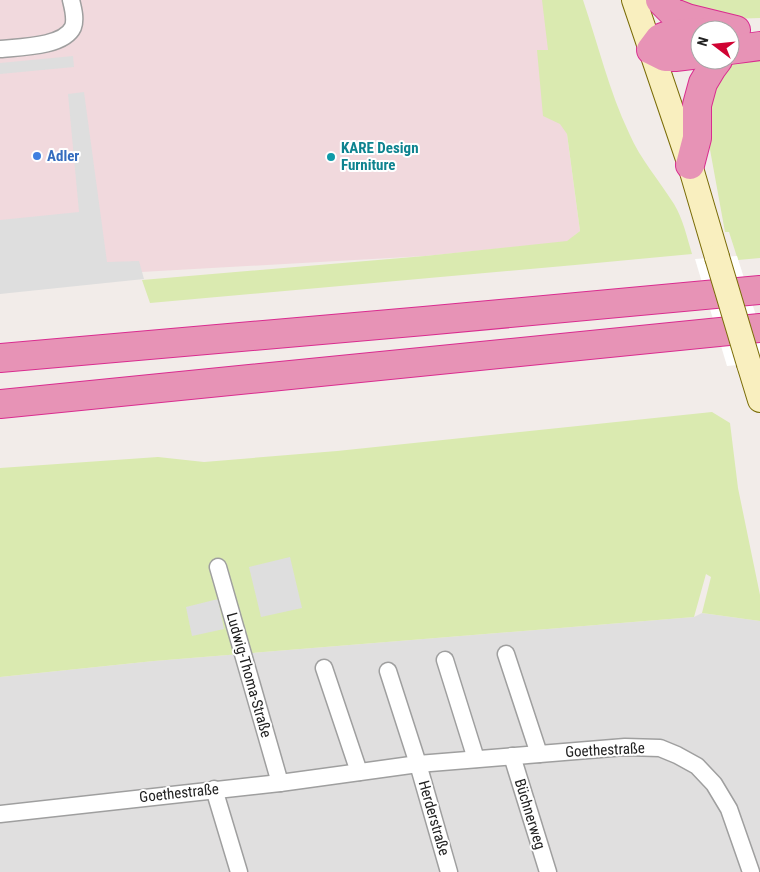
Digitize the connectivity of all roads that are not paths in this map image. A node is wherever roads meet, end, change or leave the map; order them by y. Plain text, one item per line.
1 (71, 0) edge
2 (634, 0) edge
3 (660, 0) edge
4 (694, 20) edge
5 (690, 33) edge
6 (740, 36) edge
7 (760, 46) edge
8 (0, 48) edge
9 (651, 50) junction
10 (690, 55) edge
11 (711, 70) edge
12 (690, 165) junction
13 (760, 290) edge
14 (760, 328) edge
15 (0, 358) edge
16 (758, 394) edge
17 (0, 404) edge
18 (218, 567) dead end
19 (506, 654) dead end
20 (445, 660) dead end
21 (324, 668) dead end
22 (388, 670) dead end
23 (539, 754) junction
24 (512, 756) junction
25 (476, 759) junction
26 (418, 764) junction
27 (359, 772) junction
28 (280, 783) junction
29 (214, 790) junction
30 (0, 814) edge
31 (239, 872) edge
32 (449, 872) edge
33 (548, 872) edge
34 (751, 872) edge

1 - 8 street
2 - 9 main road
3 - 4 highway
5 - 9 highway
6 - 7 highway
9 - 10 highway
9 - 12 main road
11 - 12 highway
12 - 16 main road, bridge
13 - 15 highway
14 - 17 highway
18 - 28 street, Ludwig-Thoma-Straße
19 - 23 street
20 - 25 street
21 - 27 street
22 - 26 street
23 - 24 street, Goethestraße
23 - 34 street, Goethestraße
24 - 25 street, Goethestraße
24 - 33 street, Büchnerweg
25 - 26 street, Goethestraße
26 - 27 street, Goethestraße
26 - 32 street, Herderstraße
27 - 28 street, Goethestraße
28 - 29 street, Goethestraße
29 - 30 street, Goethestraße
29 - 31 street

